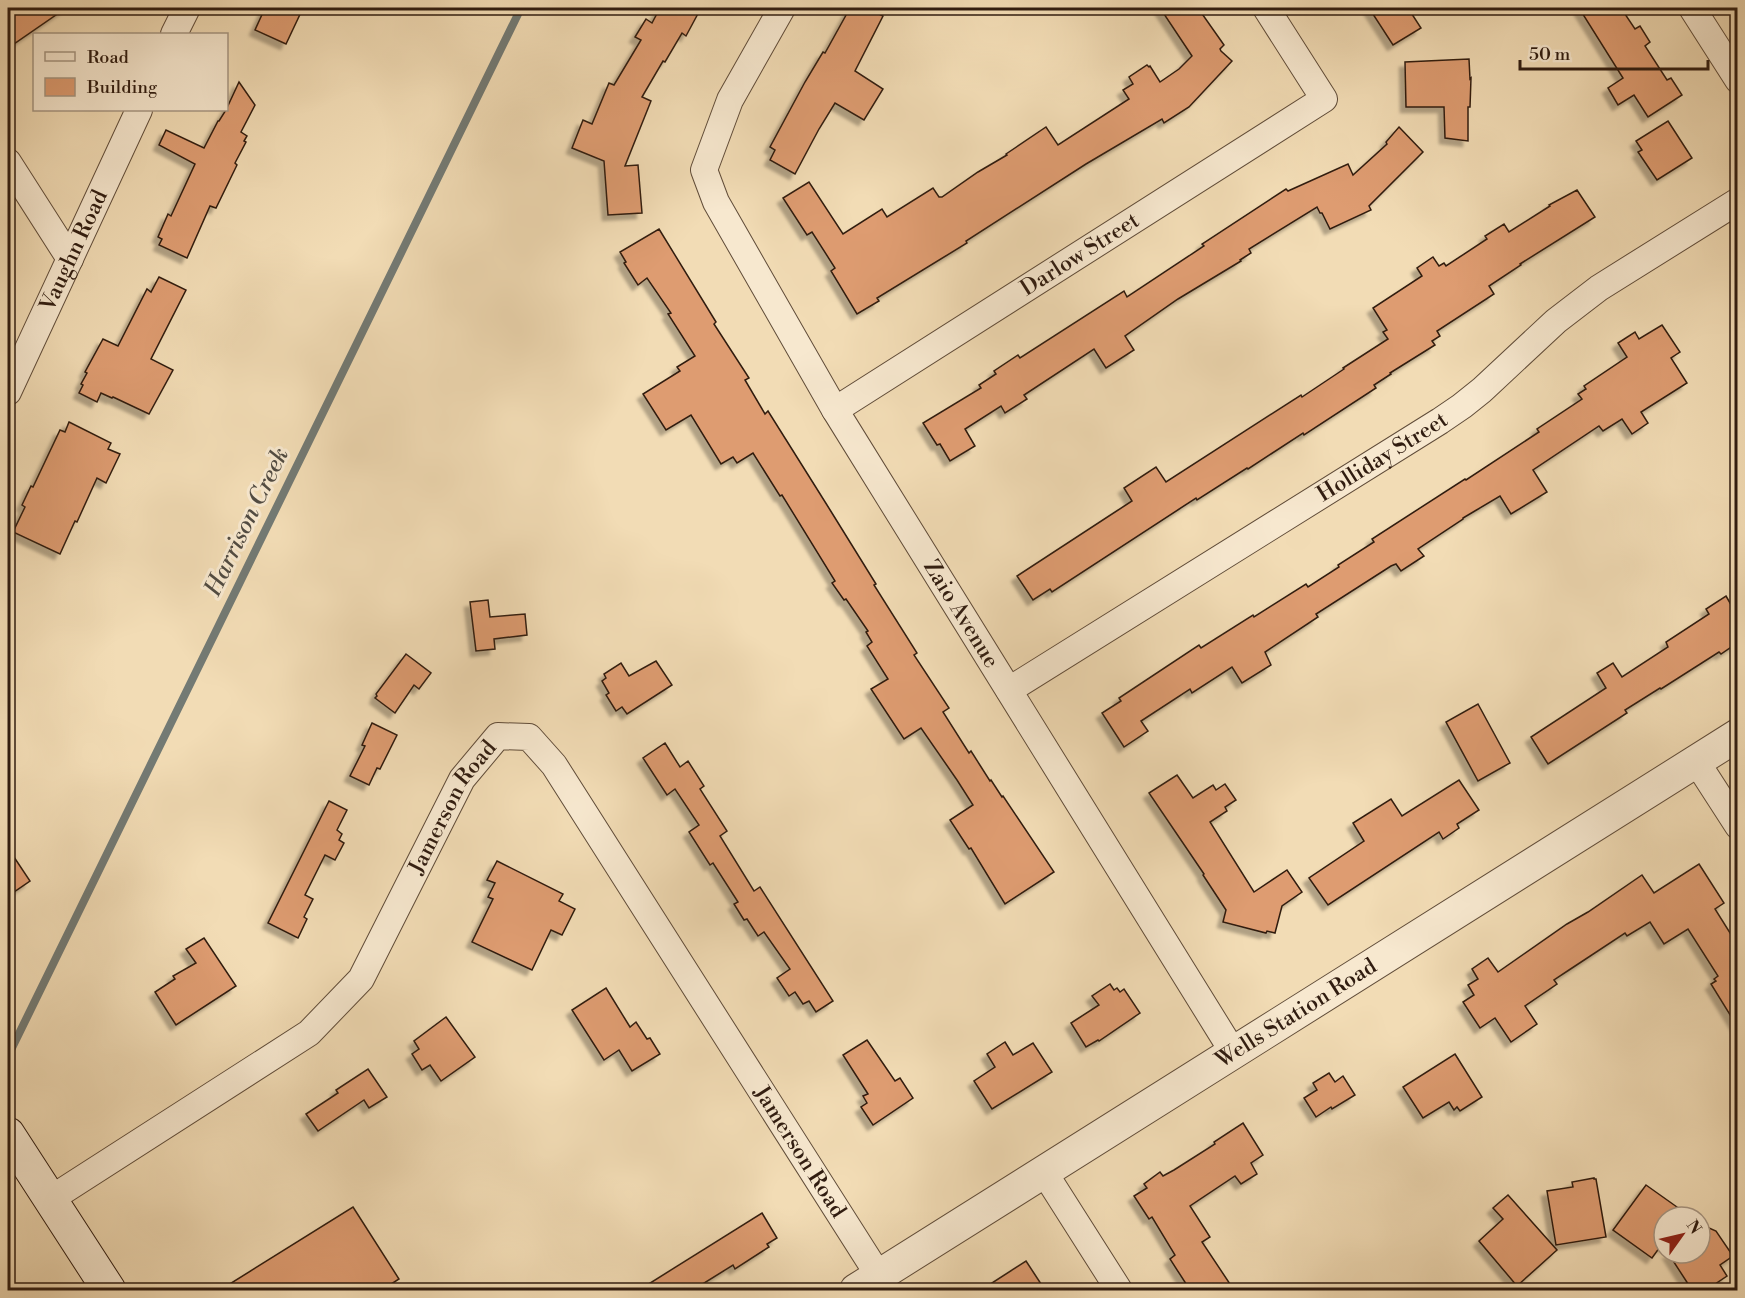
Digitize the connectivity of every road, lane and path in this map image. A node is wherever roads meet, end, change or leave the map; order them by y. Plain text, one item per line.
1 (187, 8) edge
2 (782, 8) edge
3 (1266, 8) edge
4 (1692, 8) edge
5 (174, 33) edge
6 (1737, 80) edge
7 (139, 111) edge
8 (8, 162) edge
9 (1737, 201) edge
10 (70, 259) junction
11 (8, 392) edge
12 (835, 410) junction
13 (1009, 690) junction
14 (1737, 735) edge
15 (1696, 761) junction
16 (1737, 826) edge
17 (1233, 1052) junction
18 (8, 1134) edge
19 (1044, 1172) junction
20 (49, 1200) junction
21 (867, 1283) edge
22 (109, 1290) edge
23 (1119, 1290) edge

1 - 5 street
2 - 12 street, Zaio Avenue
3 - 12 street, Darlow Street
4 - 6 street
7 - 10 street, Vaughn Road
8 - 10 street
9 - 13 street, Holliday Street
10 - 11 street, Vaughn Road
12 - 13 street, Zaio Avenue
13 - 17 street, Zaio Avenue
14 - 15 street, Wells Station Road
15 - 16 street
15 - 17 street, Wells Station Road
17 - 19 street, Wells Station Road
18 - 20 main road
19 - 21 street, Wells Station Road
19 - 23 street
20 - 21 street, Jamerson Road
20 - 22 main road

